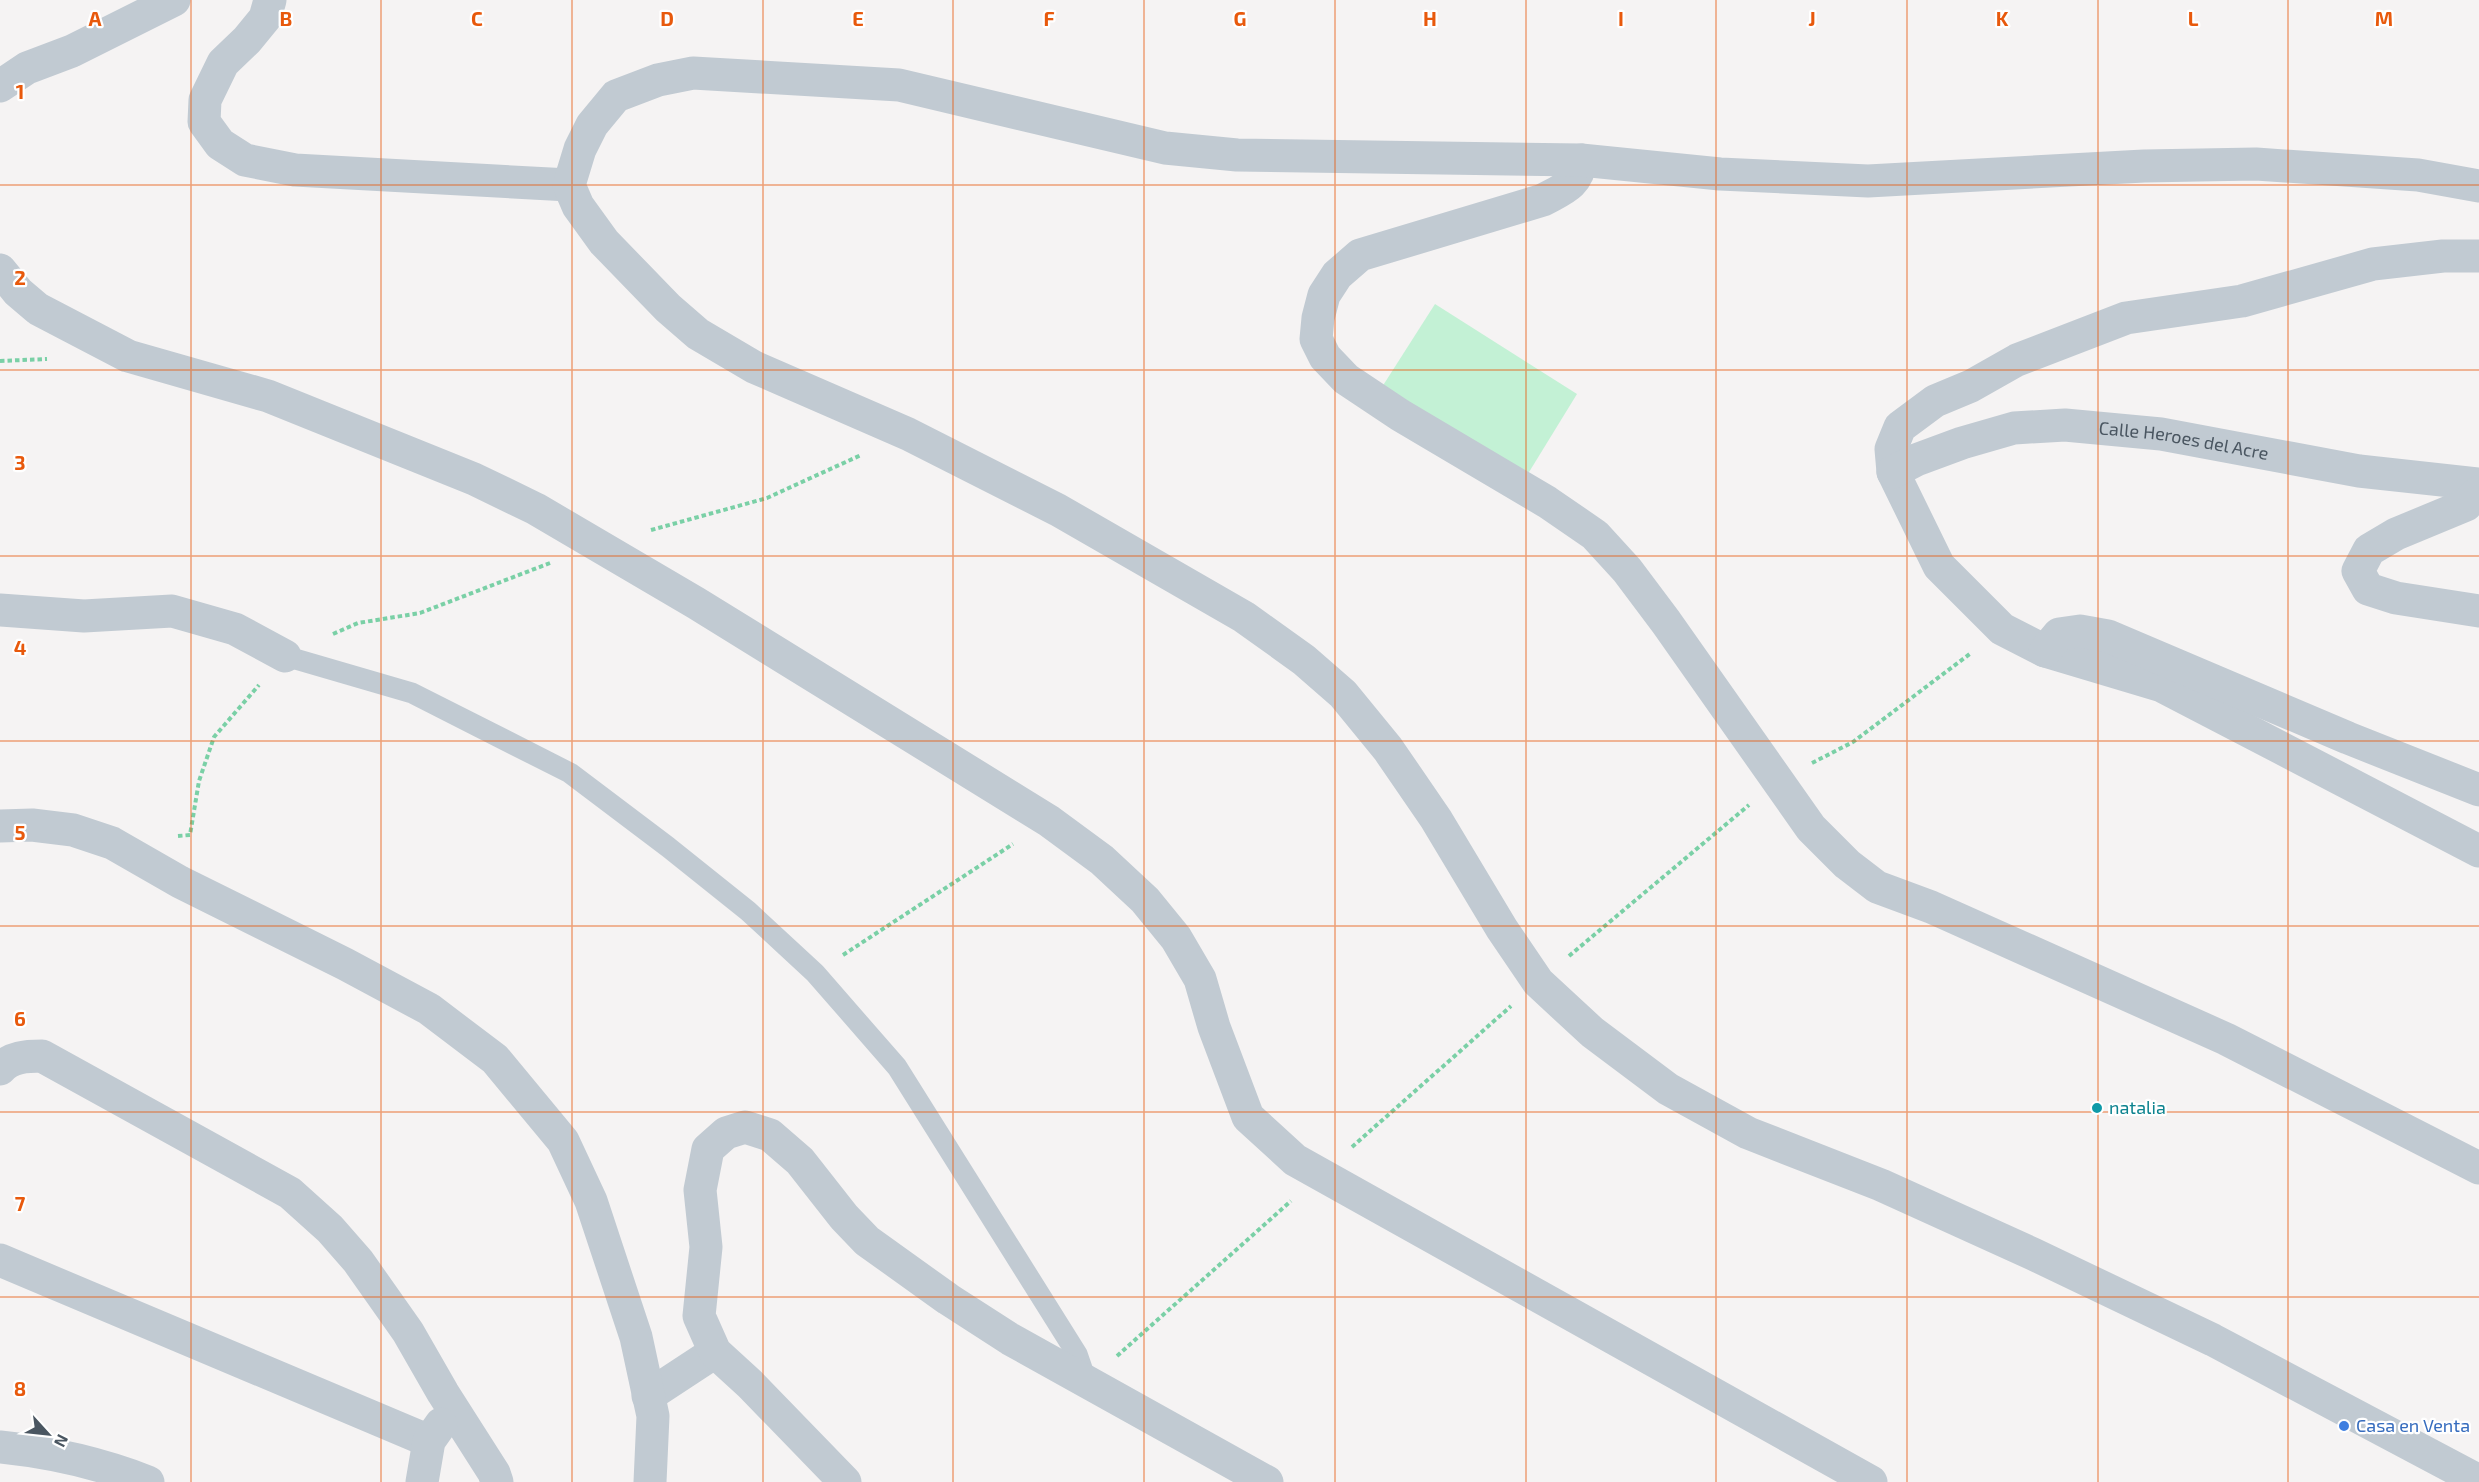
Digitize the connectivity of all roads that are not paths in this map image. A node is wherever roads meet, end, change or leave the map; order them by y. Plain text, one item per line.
1 (174, 0) edge
2 (270, 0) edge
3 (0, 86) edge
4 (1581, 160) junction
5 (569, 185) junction
6 (2479, 186) edge
7 (2479, 256) edge
8 (1, 274) edge
9 (1893, 472) junction
10 (2479, 484) edge
11 (2479, 492) edge
12 (0, 610) edge
13 (2479, 611) edge
14 (2045, 651) junction
15 (285, 656) joint
16 (2479, 790) edge
17 (0, 826) edge
18 (2479, 851) edge
19 (0, 1069) edge
20 (2479, 1168) edge
21 (0, 1260) edge
22 (715, 1352) junction
23 (1087, 1383) junction
24 (648, 1396) junction
25 (452, 1408) junction
26 (429, 1441) junction
27 (0, 1447) edge
28 (2479, 1481) edge
29 (148, 1482) edge
30 (422, 1482) edge
31 (497, 1482) edge
32 (650, 1482) edge
33 (845, 1482) edge
34 (1267, 1482) edge
35 (1871, 1482) edge

1 - 3 street
2 - 5 street
4 - 5 street
4 - 6 street
4 - 20 street
5 - 28 street
7 - 9 street
8 - 35 street
9 - 10 street, Calle Heroes del Acre
9 - 14 street
11 - 13 street
12 - 15 street
14 - 16 street
14 - 18 street
15 - 23 lane
17 - 24 street
19 - 25 street
21 - 26 street
22 - 23 street
22 - 24 street
22 - 33 street
23 - 34 street
24 - 32 street
25 - 26 street
25 - 31 street
26 - 30 street
27 - 29 street

